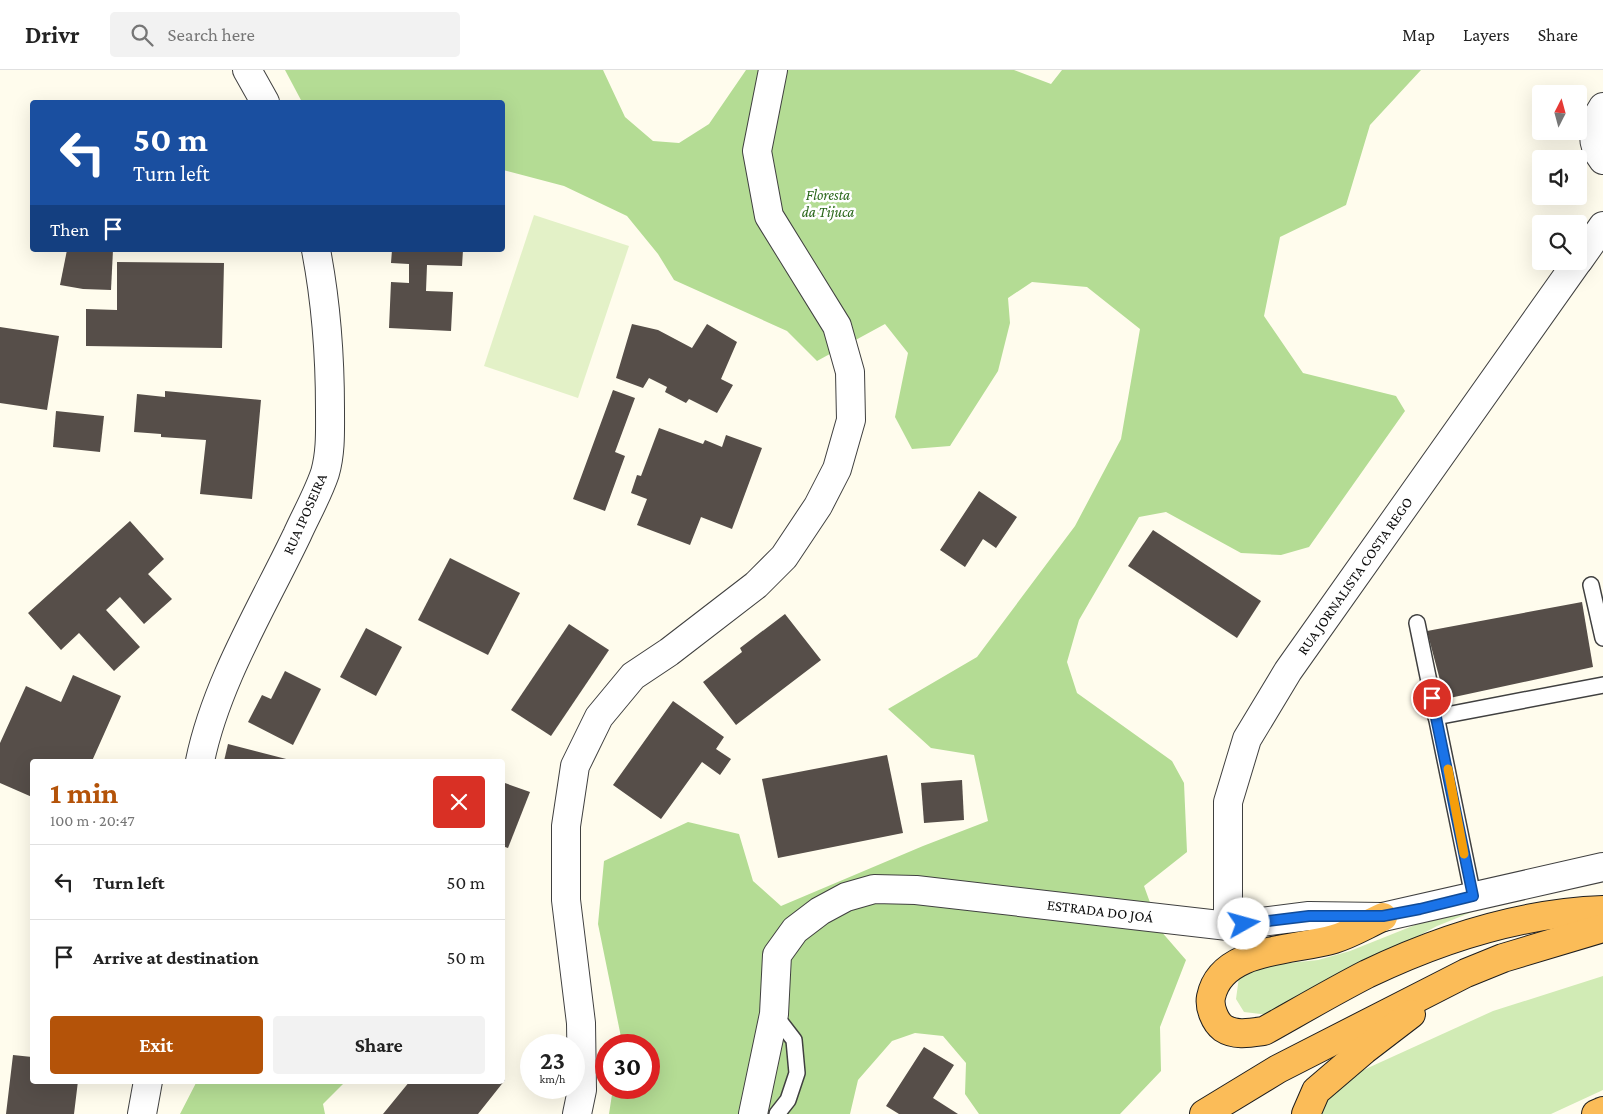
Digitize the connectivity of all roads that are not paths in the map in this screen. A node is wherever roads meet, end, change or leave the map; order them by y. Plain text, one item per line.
1 (247, 70) edge
2 (773, 70) edge
3 (264, 100) edge
4 (1603, 107) edge
5 (1603, 160) edge
6 (1603, 226) edge
7 (1587, 248) edge
8 (316, 252) edge
9 (1572, 270) edge
10 (1591, 585) dead end
11 (1417, 623) dead end
12 (1603, 638) edge
13 (1603, 684) edge
14 (1436, 717) junction
15 (200, 759) edge
16 (1603, 867) edge
17 (1473, 896) junction
18 (1603, 910) edge
19 (1383, 916) junction
20 (1228, 926) junction
21 (1603, 928) edge
22 (1466, 973) junction
23 (774, 1014) junction
24 (147, 1084) edge
25 (1603, 1111) edge
26 (142, 1114) edge
27 (577, 1114) edge
28 (753, 1114) edge
29 (777, 1114) edge
30 (1204, 1114) edge
31 (1306, 1114) edge
32 (1596, 1114) edge

1 - 3 street
2 - 27 street
4 - 5 street
6 - 7 street, RUA JORNALISTA COSTA REGO
8 - 15 street, RUA IPOSEIRA
9 - 20 street, RUA JORNALISTA COSTA REGO
10 - 12 lane
11 - 14 lane
13 - 14 lane
14 - 17 lane
16 - 17 street, ESTRADA DO JOÁ
17 - 19 street, ESTRADA DO JOÁ
18 - 19 highway
19 - 20 street, ESTRADA DO JOÁ
20 - 23 street, ESTRADA DO JOÁ
21 - 22 highway
22 - 30 highway
22 - 31 highway
23 - 28 street, ESTRADA DO JOÁ
23 - 29 lane
24 - 26 street
25 - 32 highway

